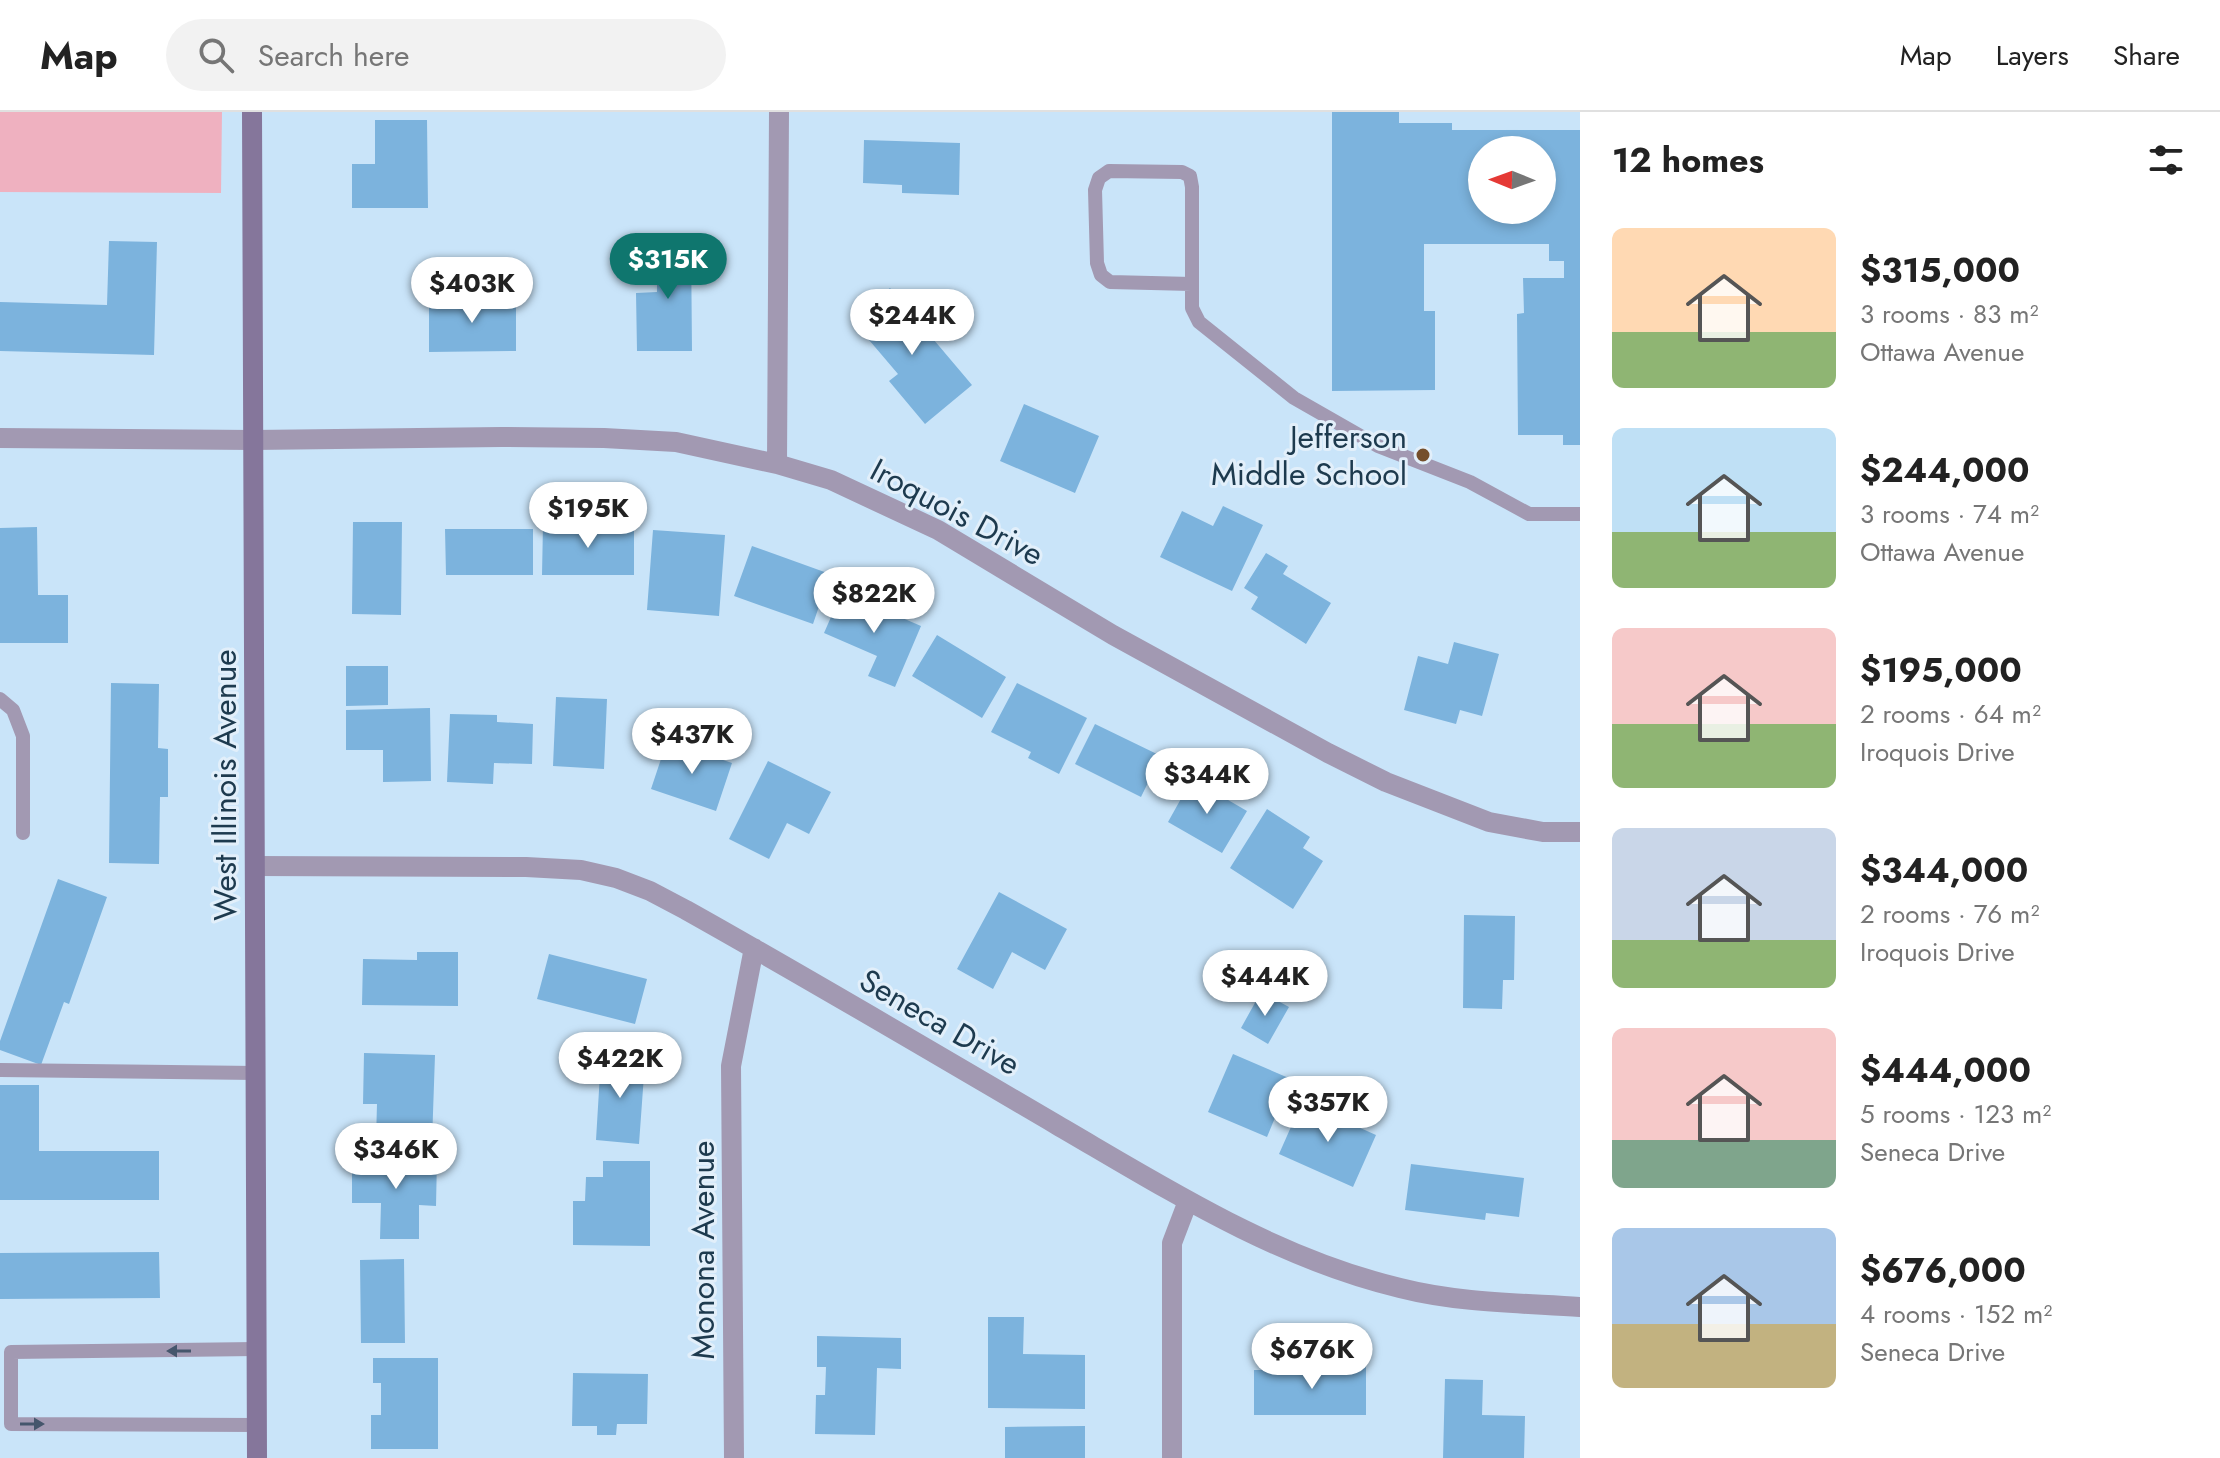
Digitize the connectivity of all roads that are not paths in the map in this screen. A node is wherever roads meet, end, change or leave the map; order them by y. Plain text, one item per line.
1 (252, 112) edge
2 (779, 112) edge
3 (1192, 284) junction
4 (0, 438) edge
5 (253, 440) junction
6 (777, 464) junction
7 (1580, 514) edge
8 (0, 699) edge
9 (1580, 832) edge
10 (23, 833) dead end
11 (255, 866) junction
12 (754, 948) junction
13 (0, 1070) edge
14 (256, 1073) junction
15 (1188, 1201) junction
16 (1580, 1307) edge
17 (257, 1349) junction
18 (257, 1425) junction
19 (257, 1458) edge
20 (734, 1458) edge
21 (1172, 1458) edge

1 - 5 main road, West Illinois Avenue
2 - 6 street
3 - 3 lane
3 - 7 lane
4 - 5 street, Iroquois Drive
5 - 6 street, Iroquois Drive
5 - 11 main road, West Illinois Avenue
6 - 9 street, Iroquois Drive
8 - 10 lane
11 - 12 street, Seneca Drive
11 - 14 main road, West Illinois Avenue
12 - 15 street, Seneca Drive
12 - 20 street, Monona Avenue
13 - 14 lane
14 - 17 main road, West Illinois Avenue
15 - 16 street, Seneca Drive
15 - 21 street
17 - 18 main road, West Illinois Avenue
17 -> 18 lane
18 - 19 main road, West Illinois Avenue

